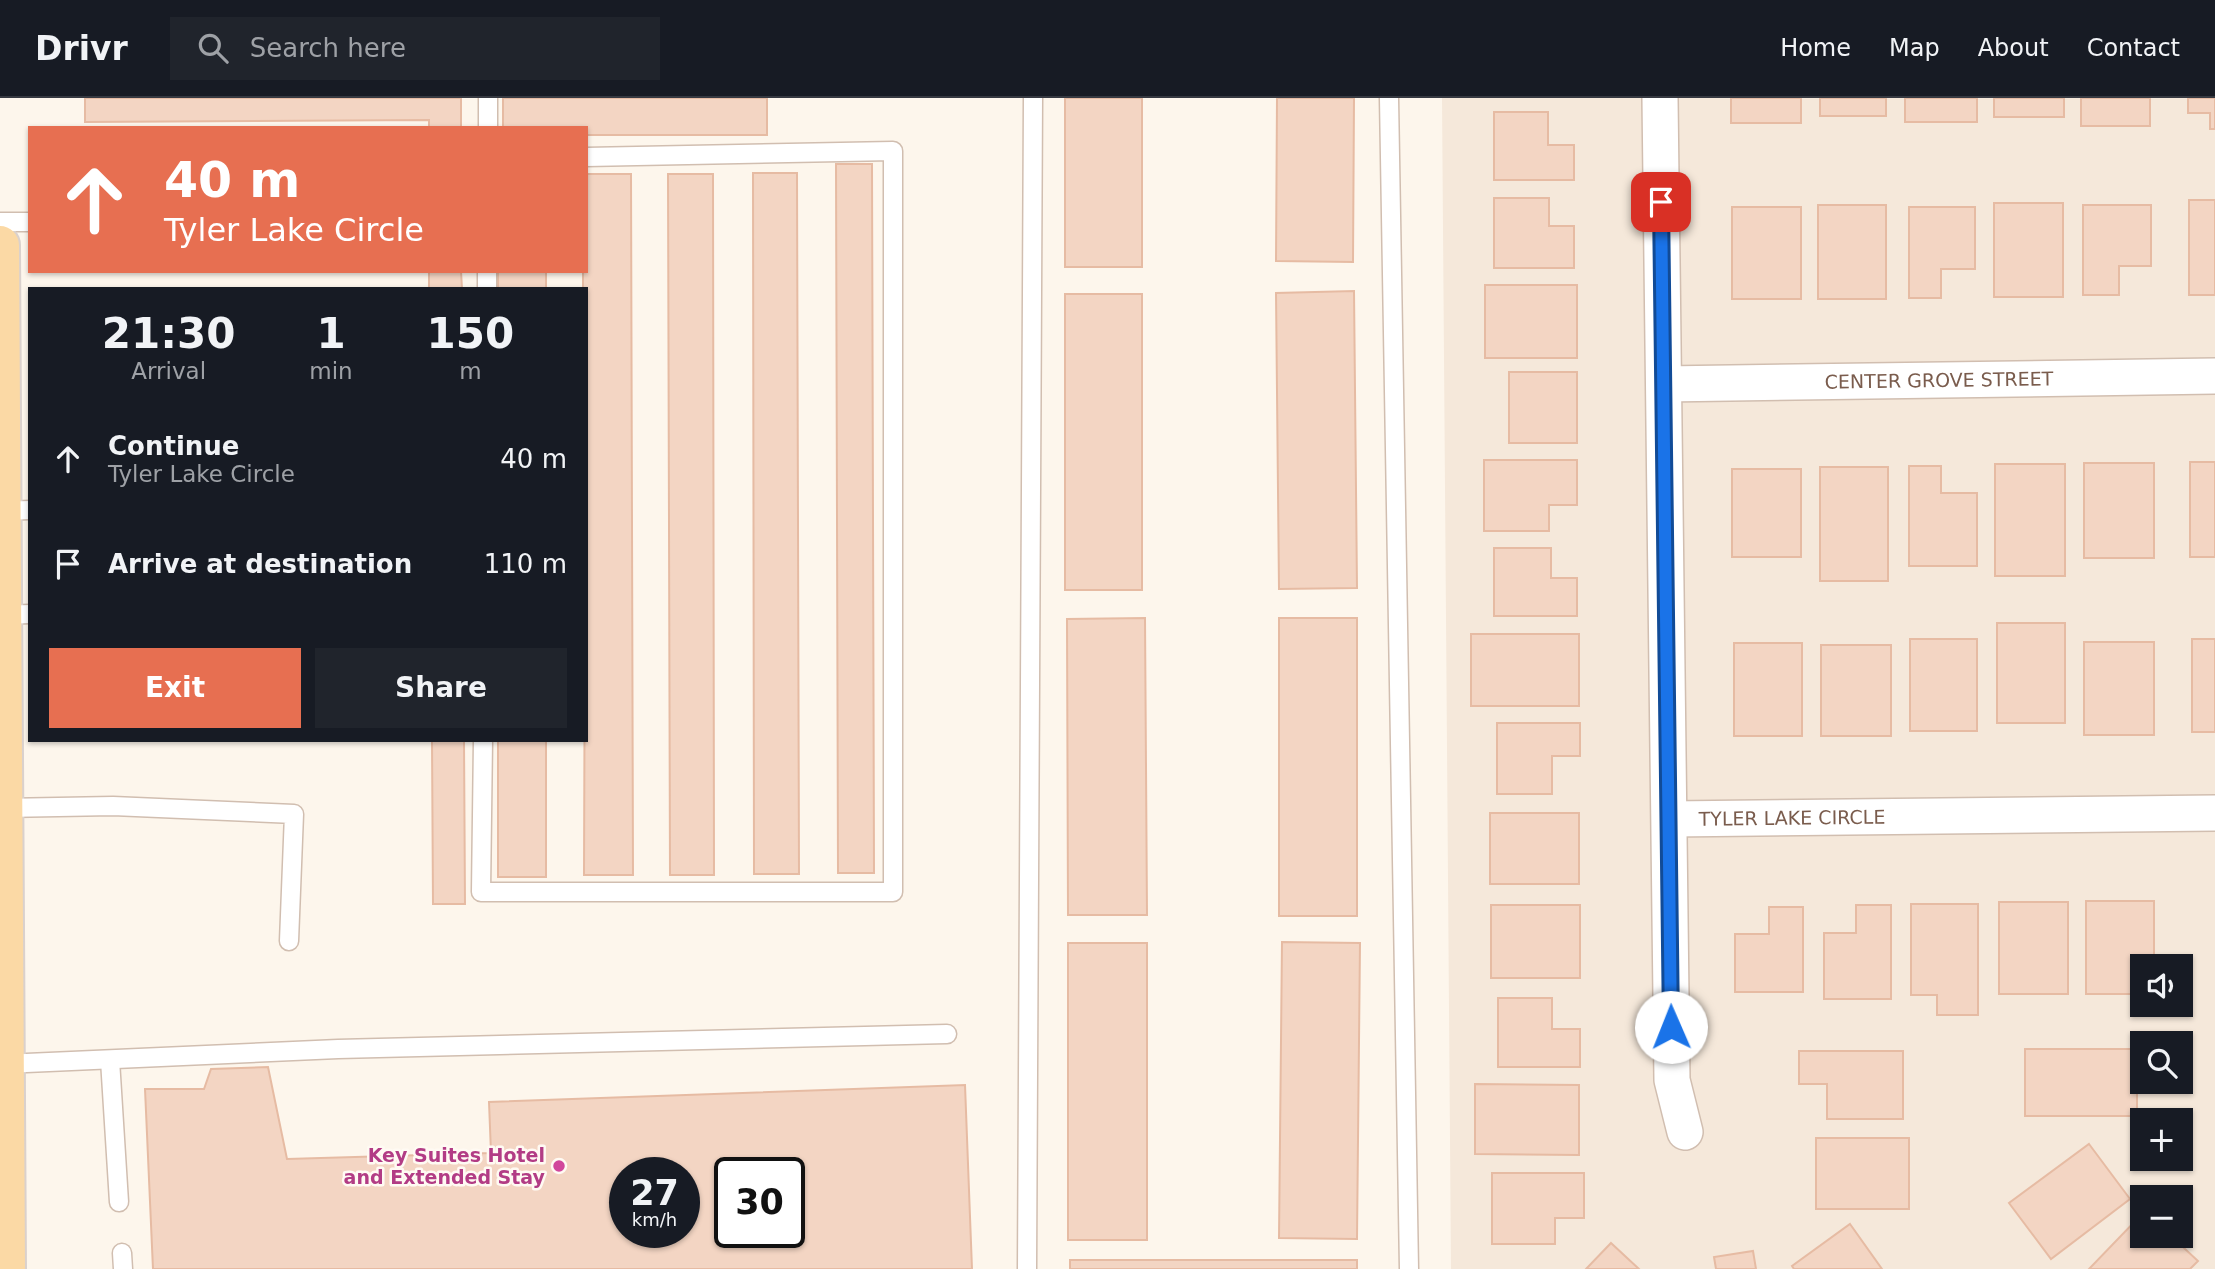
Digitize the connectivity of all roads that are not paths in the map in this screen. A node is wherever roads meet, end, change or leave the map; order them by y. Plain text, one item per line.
1 (488, 98) edge
2 (1033, 98) edge
3 (1389, 98) edge
4 (1660, 98) edge
5 (488, 126) edge
6 (588, 157) edge
7 (0, 222) edge
8 (28, 222) edge
9 (0, 245) edge
10 (2215, 376) edge
11 (1664, 384) junction
12 (16, 510) edge
13 (16, 615) edge
14 (483, 742) edge
15 (3, 808) junction
16 (2215, 813) edge
17 (1670, 819) junction
18 (289, 941) dead end
19 (947, 1034) dead end
20 (110, 1060) junction
21 (4, 1064) junction
22 (1685, 1132) dead end
23 (119, 1202) dead end
24 (6, 1269) edge
25 (1027, 1269) edge
26 (1409, 1269) edge

1 - 5 lane
2 - 25 lane
3 - 26 lane
4 - 11 street
6 - 14 lane
7 - 8 lane
9 - 12 main road
10 - 11 street, CENTER GROVE STREET
11 - 17 street
12 - 13 main road
13 - 15 main road
15 - 18 lane
15 - 21 main road
16 - 17 street, TYLER LAKE CIRCLE
17 - 22 street
19 - 20 lane
20 - 21 lane
20 - 23 lane
21 - 24 main road

